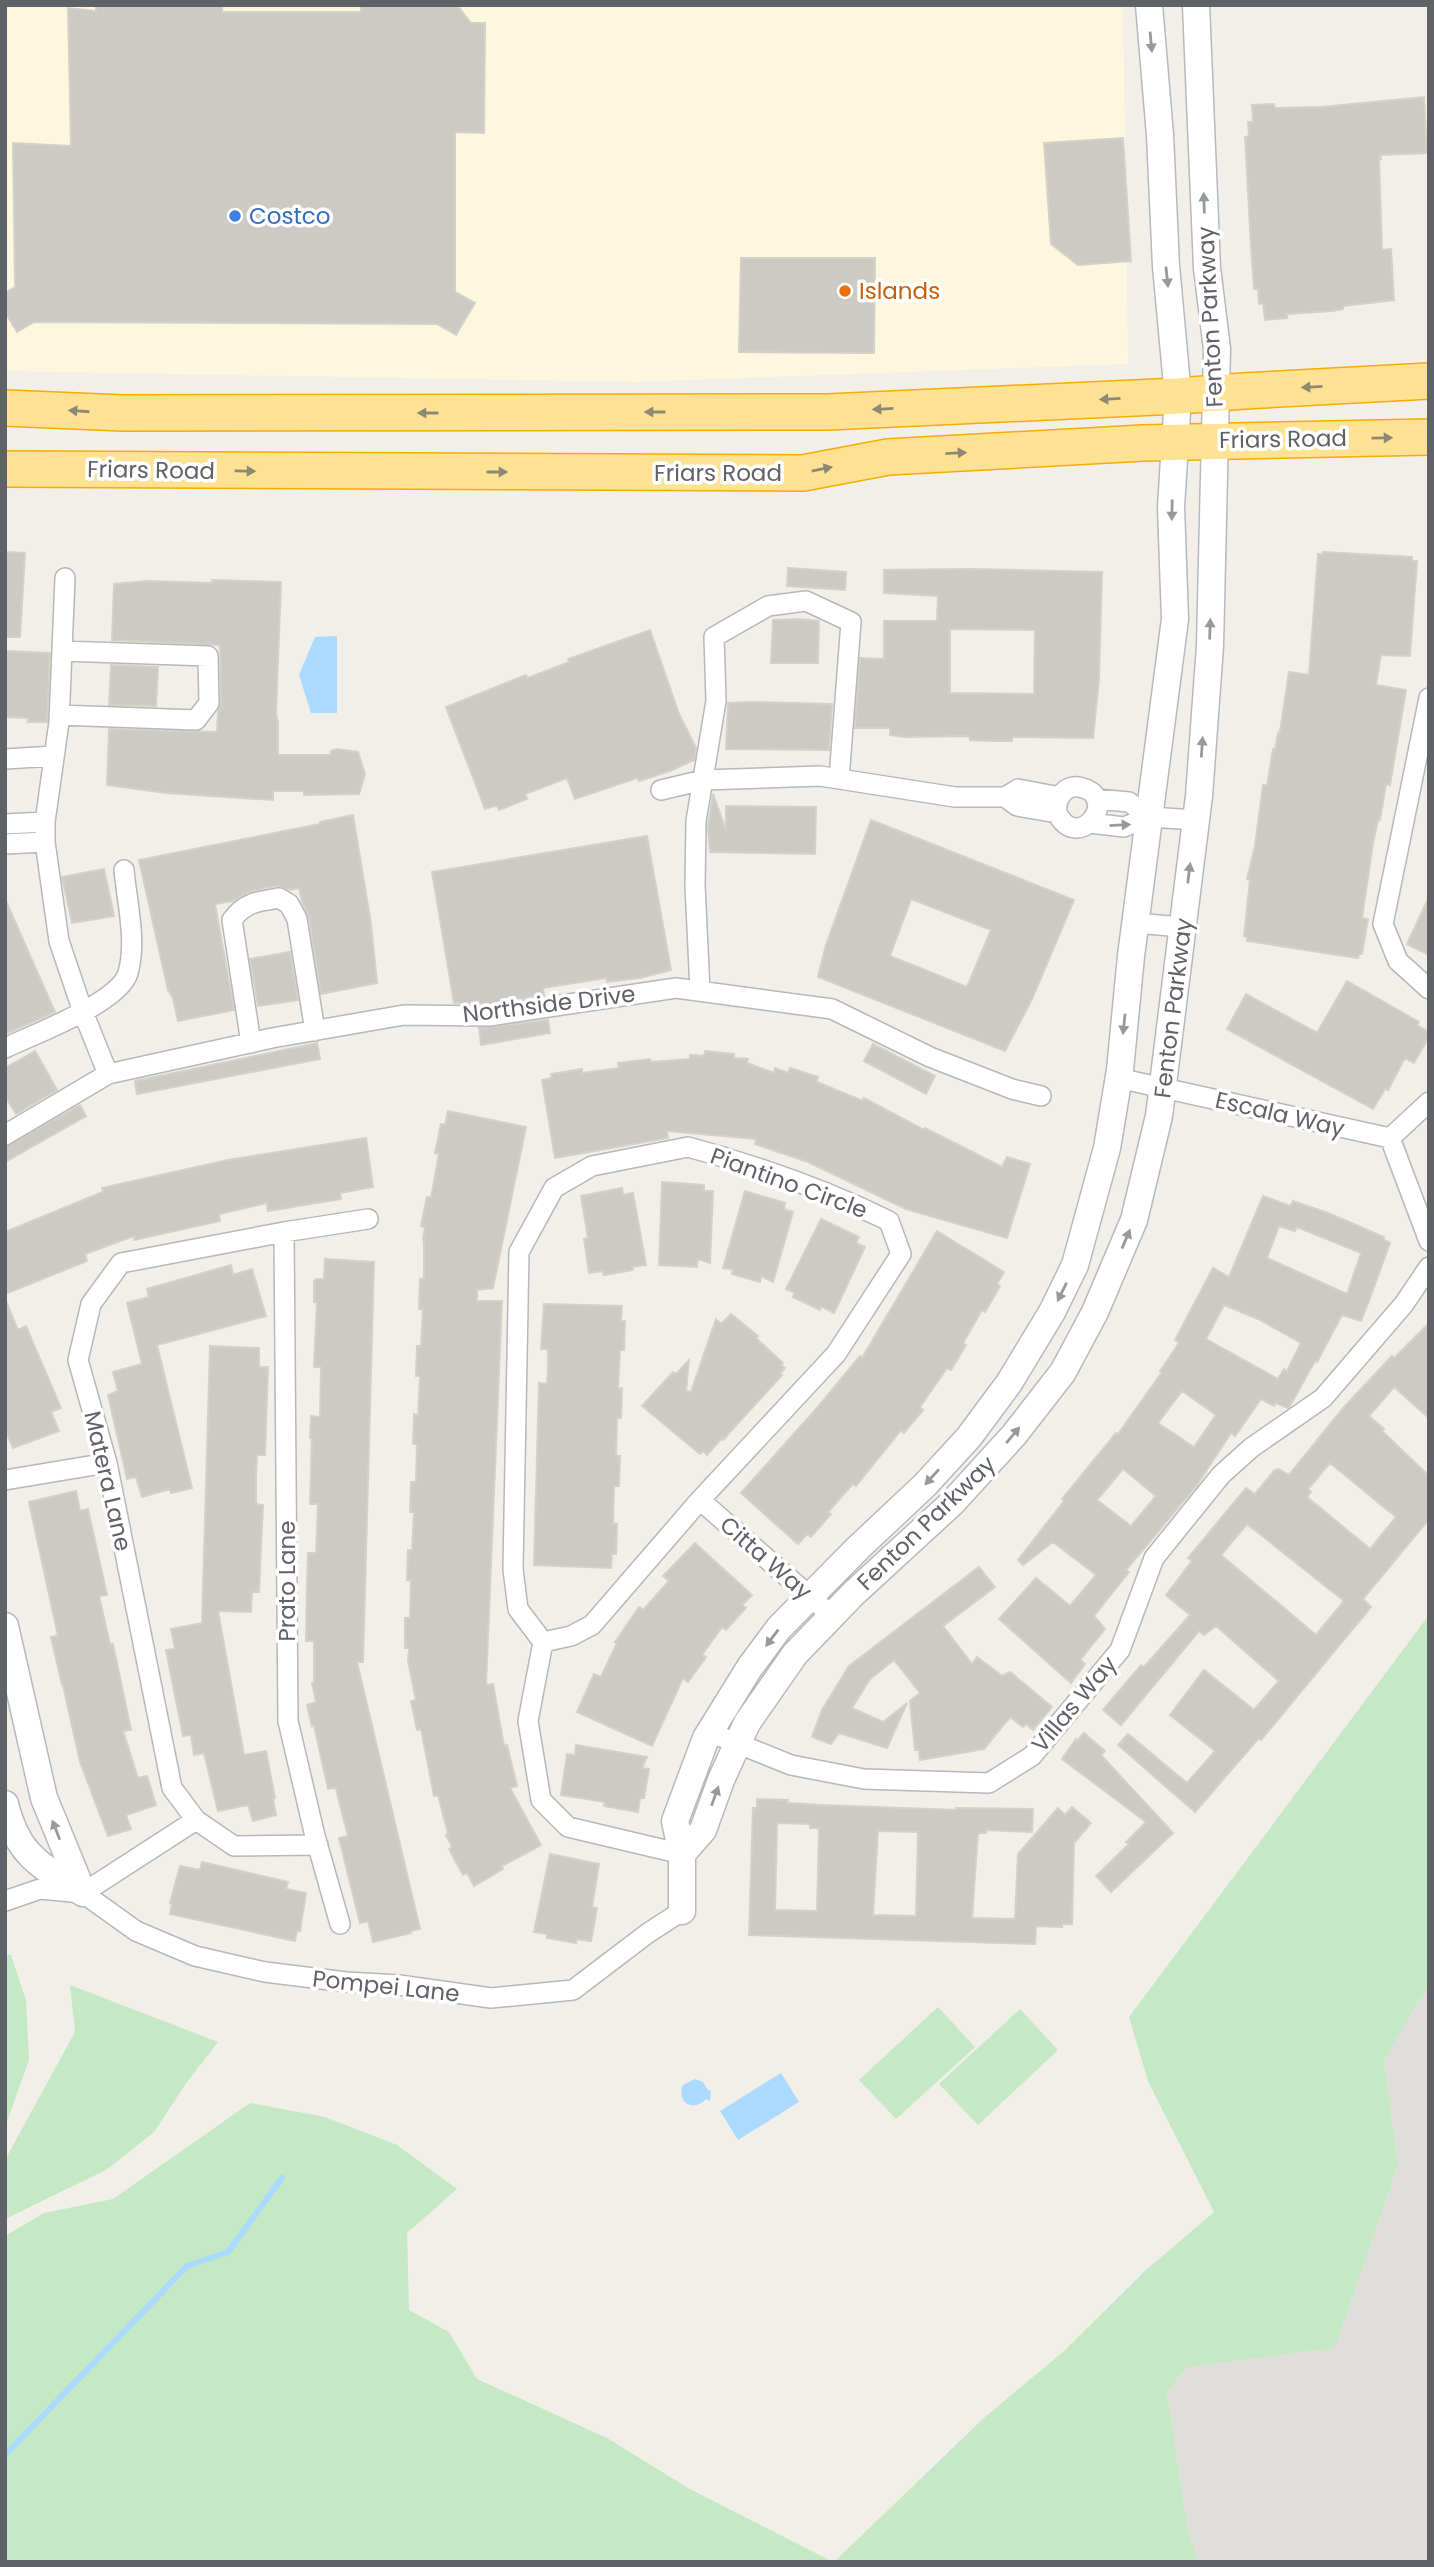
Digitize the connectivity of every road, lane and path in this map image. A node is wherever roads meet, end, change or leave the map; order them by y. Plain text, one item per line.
1 (1149, 5) edge
2 (1196, 5) edge
3 (1429, 381) edge
4 (1216, 393) junction
5 (1178, 396) junction
6 (5, 408) edge
7 (1429, 437) edge
8 (1216, 440) junction
9 (1177, 442) junction
10 (5, 469) edge
11 (65, 578) dead end
12 (62, 651) junction
13 (1429, 698) edge
14 (59, 715) junction
15 (54, 756) junction
16 (5, 759) edge
17 (839, 779) junction
18 (703, 780) junction
19 (661, 790) dead end
20 (1096, 799) junction
21 (1059, 805) junction
22 (1149, 817) junction
23 (1196, 820) junction
24 (45, 822) junction
25 (1090, 823) junction
26 (5, 824) edge
27 (45, 842) junction
28 (5, 844) edge
29 (124, 870) dead end
30 (1135, 923) junction
31 (1182, 927) junction
32 (1429, 989) edge
33 (700, 991) junction
34 (83, 1012) junction
35 (315, 1031) junction
36 (251, 1043) junction
37 (5, 1048) edge
38 (108, 1074) junction
39 (1118, 1078) junction
40 (1163, 1088) junction
41 (1041, 1096) dead end
42 (1429, 1102) edge
43 (5, 1135) edge
44 (1390, 1138) junction
45 (368, 1219) dead end
46 (284, 1232) junction
47 (1429, 1241) edge
48 (1429, 1267) edge
49 (107, 1463) junction
50 (5, 1480) edge
51 (700, 1500) junction
52 (810, 1597) junction
53 (832, 1616) junction
54 (5, 1626) edge
55 (543, 1642) junction
56 (709, 1732) junction
57 (738, 1744) junction
58 (5, 1804) edge
59 (196, 1820) junction
60 (318, 1845) junction
61 (682, 1854) junction
62 (83, 1893) junction
63 (5, 1901) edge
64 (682, 1911) joint
65 (340, 1923) dead end

1 -> 5 street, Fenton Parkway
4 -> 2 street, Fenton Parkway
3 -> 4 highway, Friars Road
4 - 5 highway, Friars Road
4 - 8 street, Fenton Parkway
5 -> 6 highway, Friars Road
5 - 9 street, Fenton Parkway
8 -> 7 highway, Friars Road
8 - 9 highway, Friars Road
23 -> 8 street, Fenton Parkway
10 -> 9 highway, Friars Road
9 -> 22 street, Fenton Parkway
11 - 12 street
12 - 14 street
12 - 14 street
13 - 32 street
14 - 15 street
15 - 16 street
15 - 24 street
17 - 18 street
17 - 18 street
17 - 21 street
18 - 19 street
18 - 33 street
20 - 21 street
20 - 22 street
20 - 25 street
21 - 25 street
22 - 23 street
25 -> 22 street
22 - 30 street, Fenton Parkway
31 -> 23 street, Fenton Parkway
24 - 26 street
24 - 27 street
27 - 28 street
27 - 34 street
29 - 34 street
30 - 31 street
30 -> 39 street, Fenton Parkway
31 - 40 street, Fenton Parkway
33 - 35 street, Northside Drive
33 - 41 street, Northside Drive
34 - 37 street
34 - 38 street
35 - 36 street, Northside Drive
35 - 36 street
36 - 38 street, Northside Drive
38 - 43 street, Northside Drive
39 - 40 street, Escala Way
39 -> 52 street, Fenton Parkway
40 - 44 street, Escala Way
53 -> 40 street, Fenton Parkway
42 - 44 street
44 - 47 street
45 - 46 street, Matera Lane
46 - 49 street, Matera Lane
46 - 60 street, Prato Lane
48 - 57 street, Villas Way
49 - 50 street
49 - 59 street, Matera Lane
51 - 52 street, Citta Way
51 - 55 street, Piantino Circle
51 - 55 street, Piantino Circle
52 - 53 street, Citta Way
52 -> 56 street, Fenton Parkway
53 - 57 street, Fenton Parkway
62 -> 54 street
55 - 61 street
56 - 57 street, Villas Way
56 - 61 street, Fenton Parkway
61 -> 57 street, Fenton Parkway
58 - 62 street
59 - 60 street, Matera Lane
59 - 62 street
60 - 65 street, Prato Lane
61 - 64 street, Fenton Parkway
62 - 63 street
62 - 64 street, Pompei Lane

